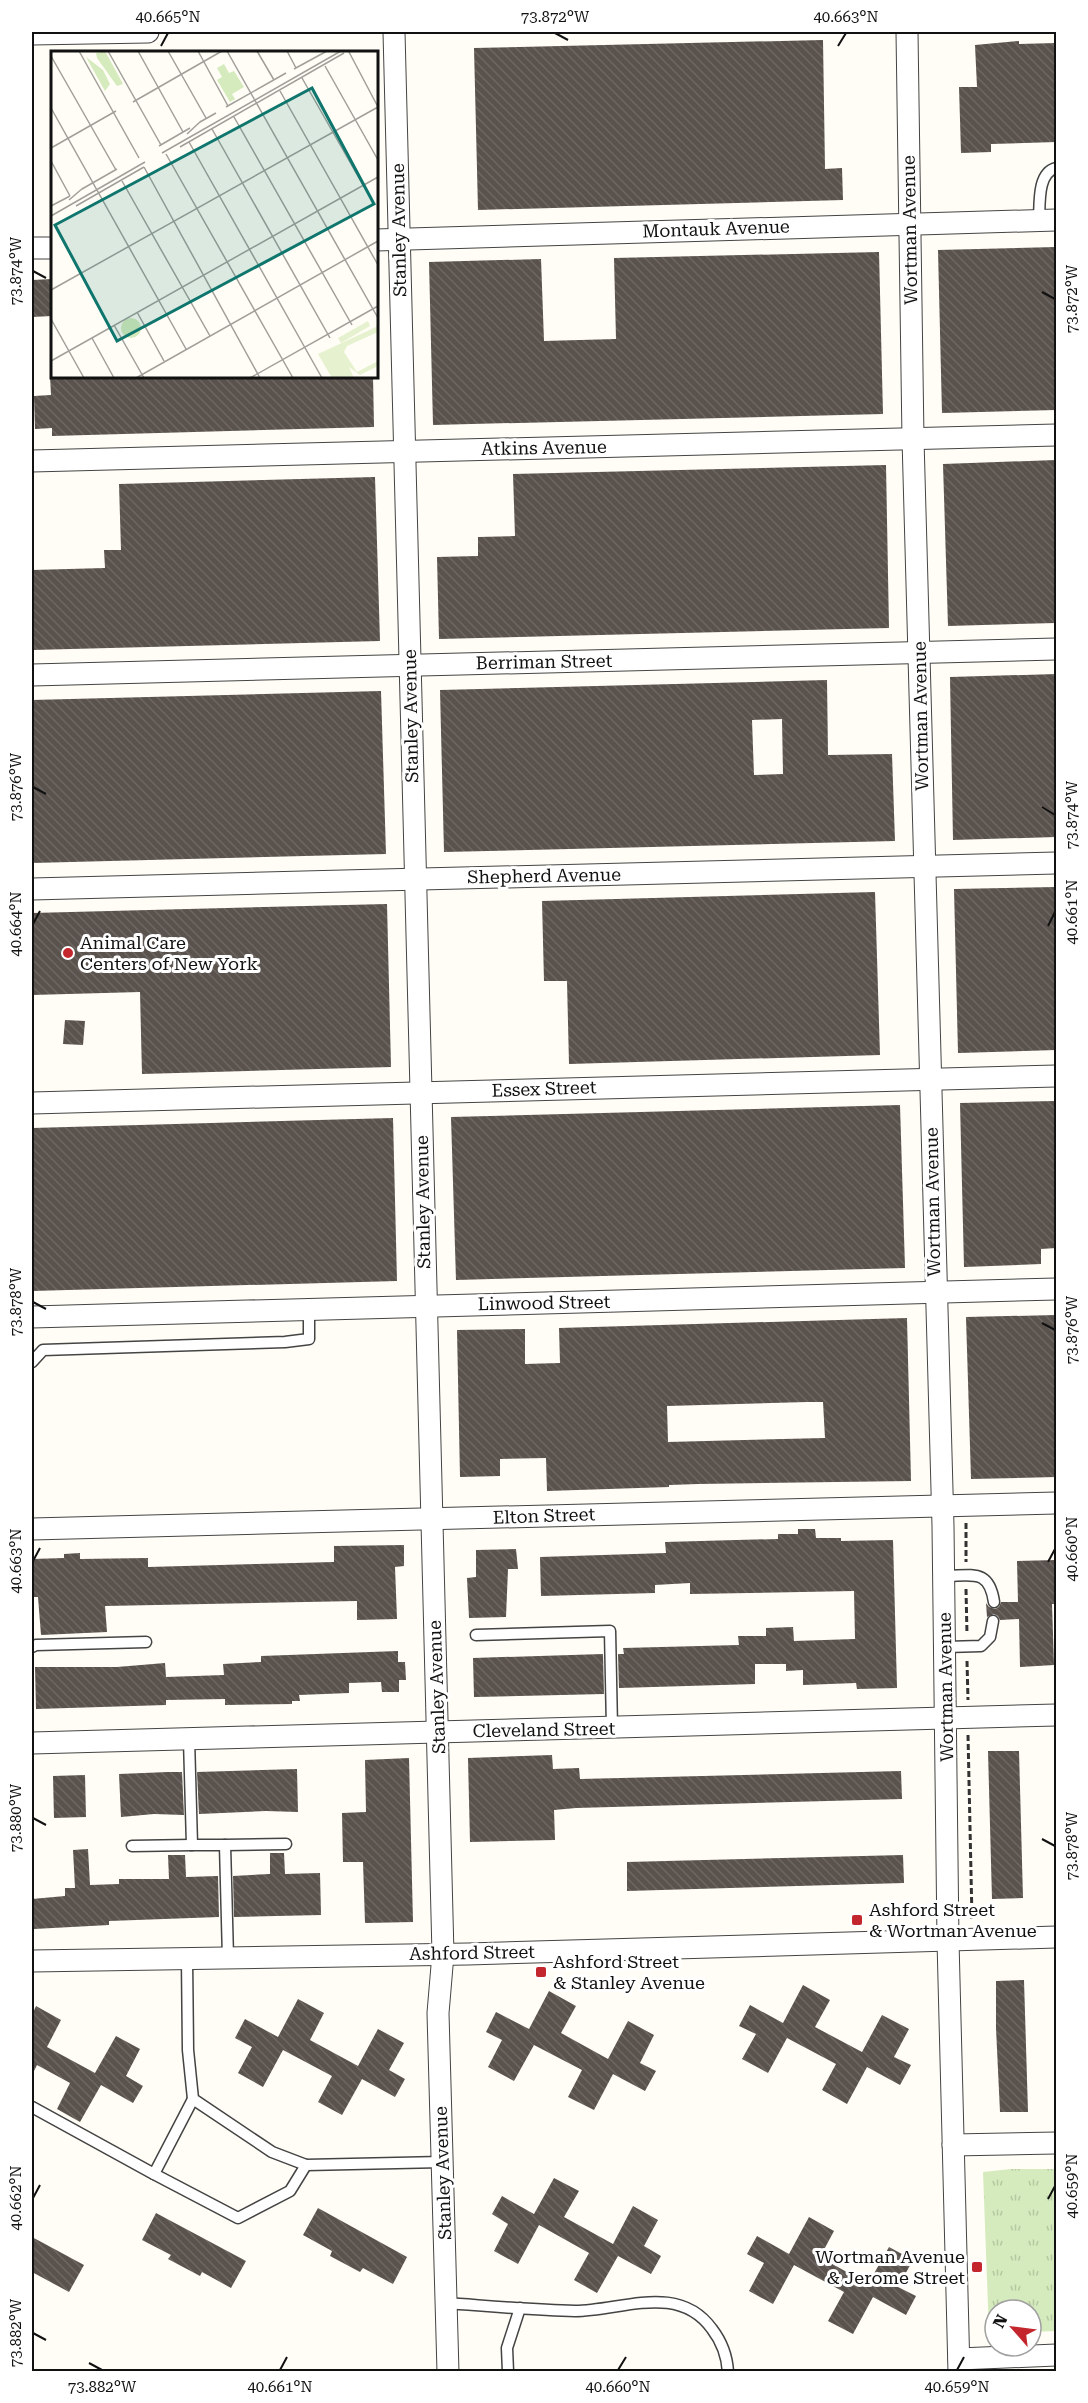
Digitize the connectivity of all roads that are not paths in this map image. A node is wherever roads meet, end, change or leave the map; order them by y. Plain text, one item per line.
1 (148, 32) edge
2 (393, 32) edge
3 (906, 32) edge
4 (32, 34) edge
5 (1056, 168) edge
6 (1048, 220) edge
7 (909, 223) junction
8 (399, 239) junction
9 (378, 240) edge
10 (32, 248) edge
11 (51, 248) edge
12 (1056, 435) edge
13 (913, 439) junction
14 (404, 452) junction
15 (32, 461) edge
16 (1056, 649) edge
17 (919, 653) junction
18 (410, 665) junction
19 (32, 675) edge
20 (1056, 863) edge
21 (924, 866) junction
22 (415, 879) junction
23 (32, 889) edge
24 (1056, 1076) edge
25 (930, 1079) junction
26 (420, 1093) junction
27 (32, 1103) edge
28 (1056, 1289) edge
29 (935, 1292) junction
30 (426, 1306) junction
31 (309, 1309) junction
32 (32, 1317) edge
33 (32, 1362) edge
34 (1056, 1503) edge
35 (943, 1505) junction
36 (432, 1519) junction
37 (32, 1529) edge
38 (944, 1576) junction
39 (994, 1602) dead end
40 (993, 1621) dead end
41 (476, 1635) dead end
42 (146, 1641) dead end
43 (32, 1647) edge
44 (946, 1647) junction
45 (1056, 1715) edge
46 (947, 1719) junction
47 (612, 1728) junction
48 (438, 1732) junction
49 (189, 1739) junction
50 (32, 1743) edge
51 (286, 1844) dead end
52 (192, 1845) junction
53 (225, 1845) junction
54 (132, 1846) dead end
55 (1056, 1937) edge
56 (948, 1941) junction
57 (443, 1954) junction
58 (228, 1958) junction
59 (187, 1959) junction
60 (32, 1961) edge
61 (193, 2099) junction
62 (32, 2107) edge
63 (1056, 2143) edge
64 (953, 2145) junction
65 (442, 2162) junction
66 (306, 2165) junction
67 (154, 2174) junction
68 (446, 2303) junction
69 (520, 2308) junction
70 (1056, 2355) edge
71 (959, 2365) edge
72 (448, 2372) edge
73 (508, 2372) edge
74 (728, 2372) edge

1 - 4 street
2 - 8 street, Stanley Avenue
3 - 7 street, Wortman Avenue
5 - 6 lane
6 - 7 street, Montauk Avenue
7 - 8 street, Montauk Avenue
7 - 13 street, Wortman Avenue
8 - 9 street, Montauk Avenue
8 - 14 street, Stanley Avenue
10 - 11 street
12 - 13 street, Atkins Avenue
13 - 14 street, Atkins Avenue
13 - 17 street, Wortman Avenue
14 - 15 street, Atkins Avenue
14 - 18 street, Stanley Avenue
16 - 17 street, Berriman Street
17 - 18 street, Berriman Street
17 - 21 street, Wortman Avenue
18 - 19 street, Berriman Street
18 - 22 street, Stanley Avenue
20 - 21 street, Shepherd Avenue
21 - 22 street, Shepherd Avenue
21 - 25 street, Wortman Avenue
22 - 23 street, Shepherd Avenue
22 - 26 street, Stanley Avenue
24 - 25 street, Essex Street
25 - 26 street, Essex Street
25 - 29 street, Wortman Avenue
26 - 27 street, Essex Street
26 - 30 street, Stanley Avenue
28 - 29 street, Linwood Street
29 - 30 street, Linwood Street
29 - 35 street, Wortman Avenue
30 - 31 street, Linwood Street
30 - 36 street, Stanley Avenue
31 - 32 street, Linwood Street
31 - 33 lane
34 - 35 street, Elton Street
35 - 36 street, Elton Street
35 - 38 street, Wortman Avenue
36 - 37 street, Elton Street
36 - 48 street, Stanley Avenue
38 - 39 lane
38 - 44 street, Wortman Avenue
40 - 44 lane
41 - 47 lane
42 - 43 lane
44 - 46 street, Wortman Avenue
45 - 46 street, Cleveland Street
46 - 47 street, Cleveland Street
46 - 56 street, Wortman Avenue
47 - 48 street, Cleveland Street
48 - 49 street, Cleveland Street
48 - 57 street, Stanley Avenue
49 - 50 street, Cleveland Street
49 - 52 lane
51 - 53 lane
52 - 53 lane
52 - 54 lane
53 - 58 lane
55 - 56 street, Ashford Street
56 - 57 street, Ashford Street
56 - 64 street, Wortman Avenue
57 - 58 street, Ashford Street
57 - 65 street, Stanley Avenue
58 - 59 street, Ashford Street
59 - 60 street, Ashford Street
59 - 61 lane
61 - 66 lane
61 - 67 lane
62 - 67 lane
63 - 64 street
64 - 71 street, Wortman Avenue
65 - 66 lane
65 - 68 street, Stanley Avenue
66 - 67 lane
68 - 69 lane
68 - 72 street, Stanley Avenue
69 - 73 lane
69 - 74 lane
70 - 71 street

